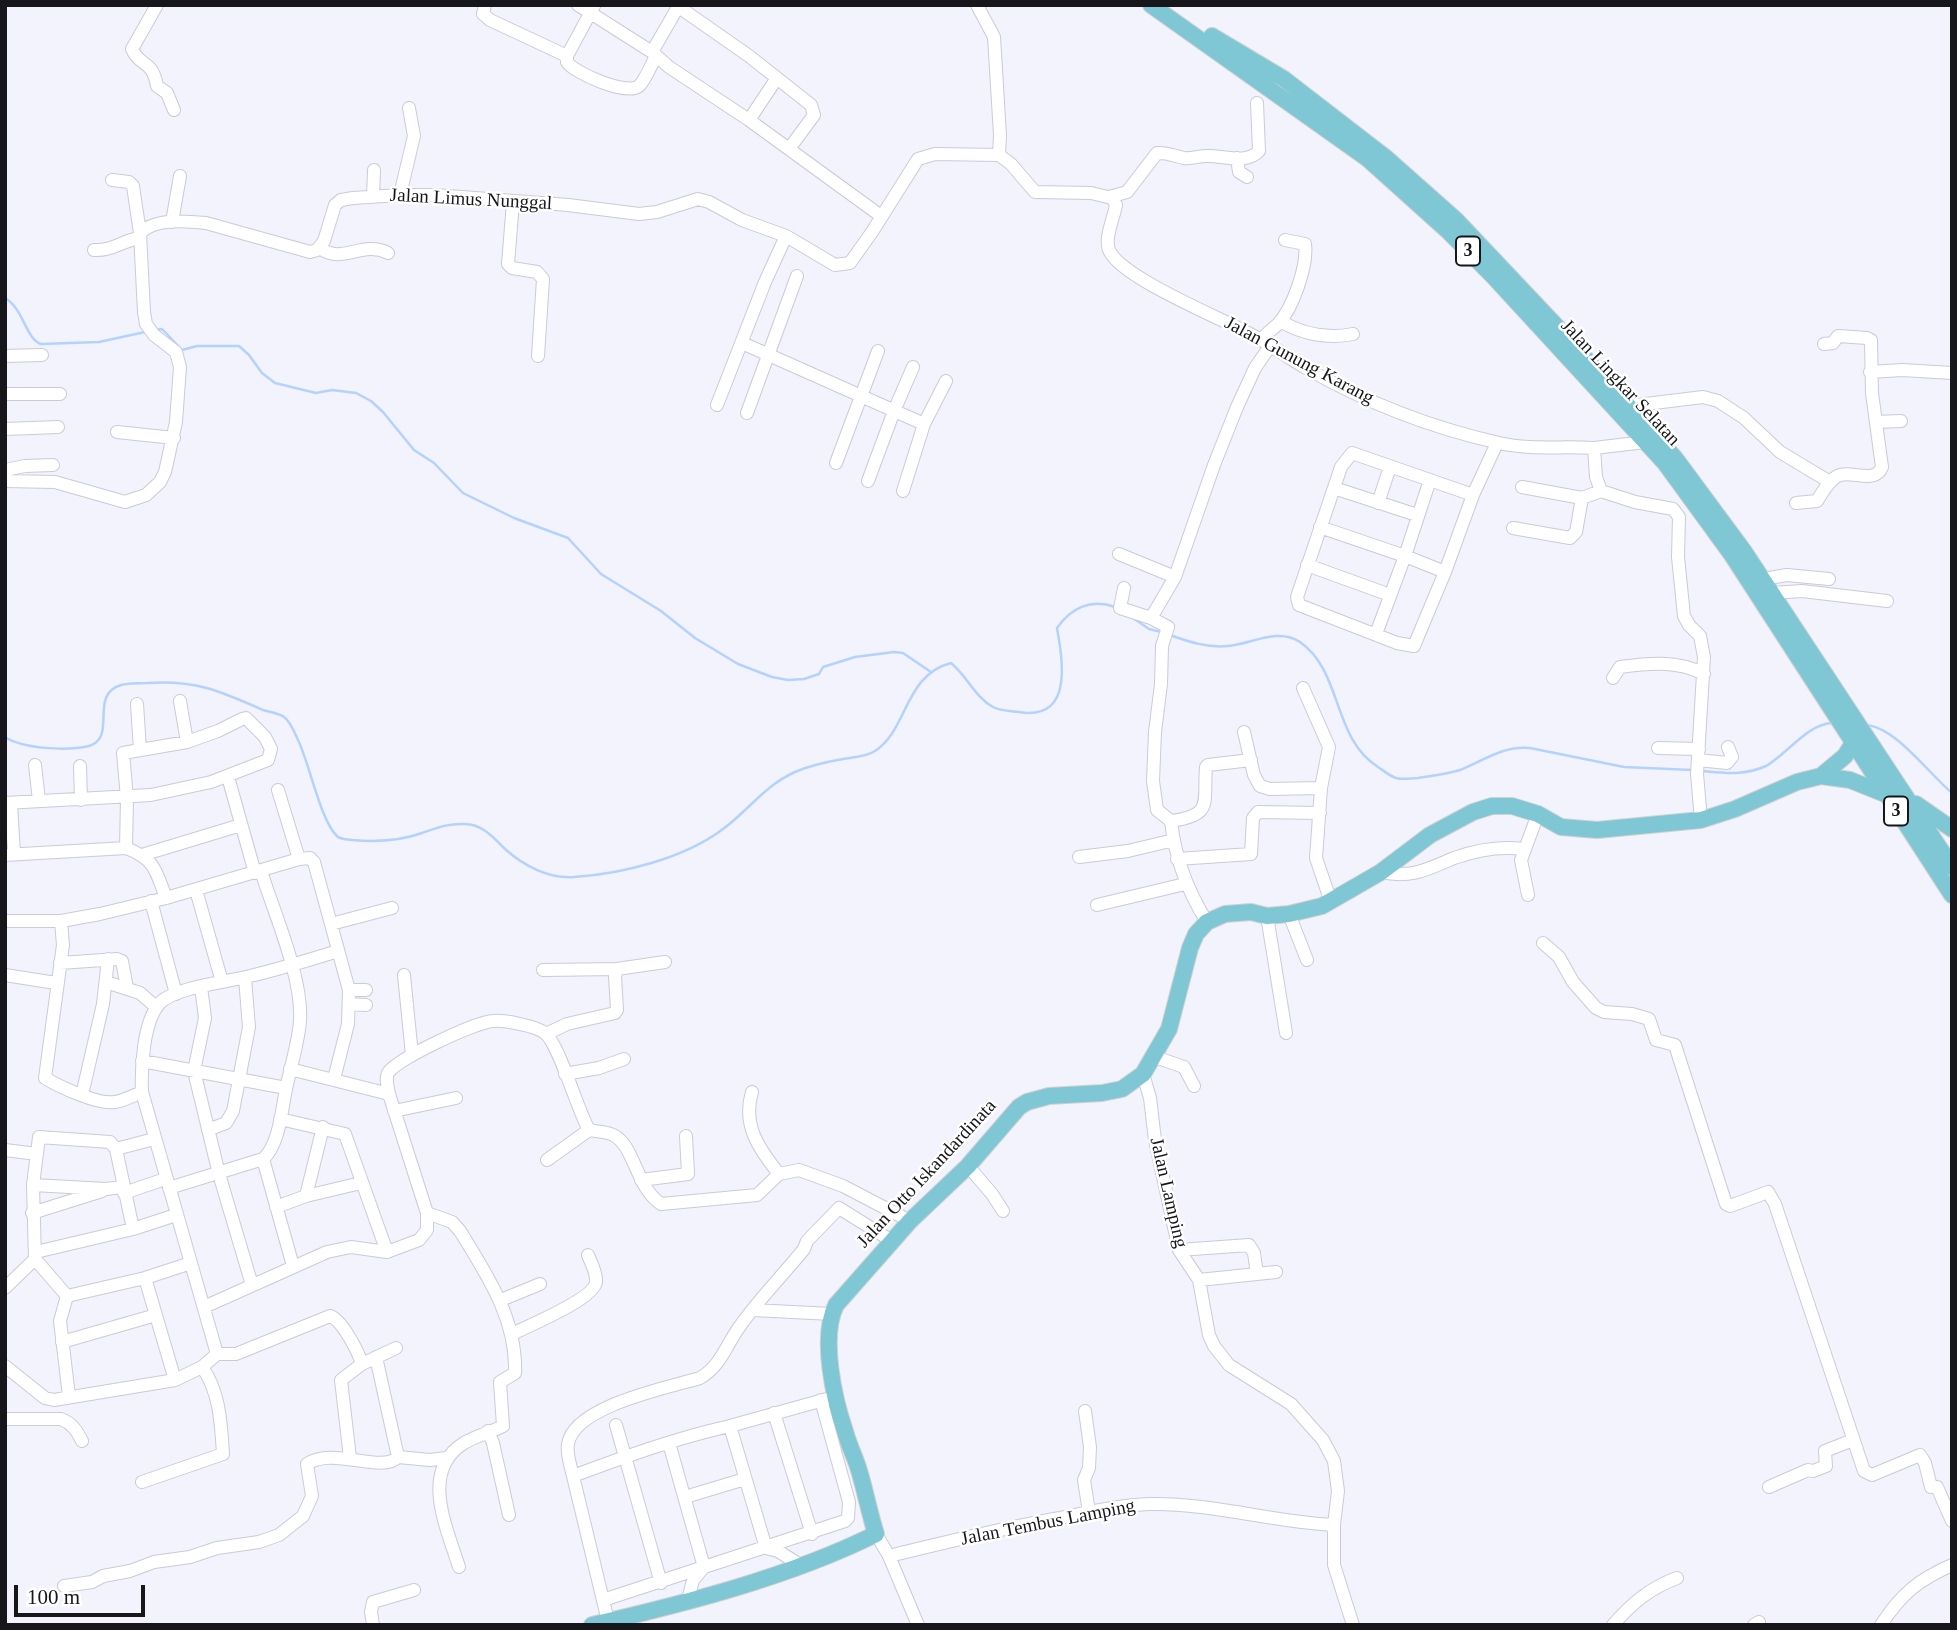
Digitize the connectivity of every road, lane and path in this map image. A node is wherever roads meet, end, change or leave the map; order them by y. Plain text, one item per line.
1 (157, 5) edge
2 (485, 5) edge
3 (578, 5) edge
4 (977, 5) edge
5 (1151, 5) edge
6 (1166, 5) edge
7 (677, 6) edge
8 (592, 9) edge
9 (654, 54) junction
10 (567, 56) junction
11 (777, 78) junction
12 (1257, 103) dead end
13 (409, 108) dead end
14 (174, 110) dead end
15 (749, 120) junction
16 (789, 149) junction
17 (999, 155) junction
18 (1237, 158) junction
19 (374, 170) dead end
20 (180, 176) dead end
21 (1247, 177) dead end
22 (112, 180) dead end
23 (400, 195) junction
24 (373, 196) junction
25 (1109, 197) junction
26 (513, 202) junction
27 (881, 216) junction
28 (172, 222) junction
29 (1451, 225) junction
30 (140, 235) junction
31 (786, 236) junction
32 (1284, 240) dead end
33 (320, 248) junction
34 (94, 250) dead end
35 (388, 253) dead end
36 (797, 275) dead end
37 (1280, 321) junction
38 (1353, 334) dead end
39 (741, 343) junction
40 (1266, 343) junction
41 (1824, 344) dead end
42 (878, 351) dead end
43 (42, 355) dead end
44 (769, 355) junction
45 (5, 356) edge
46 (538, 356) dead end
47 (913, 368) dead end
48 (1870, 372) junction
49 (1952, 373) edge
50 (946, 381) dead end
51 (5, 394) edge
52 (60, 394) dead end
53 (862, 397) junction
54 (718, 405) dead end
55 (1629, 406) junction
56 (894, 411) junction
57 (747, 413) dead end
58 (1901, 421) dead end
59 (1876, 422) junction
60 (924, 424) junction
61 (58, 427) dead end
62 (5, 429) edge
63 (117, 432) dead end
64 (174, 438) junction
65 (1645, 442) junction
66 (1497, 443) junction
67 (1594, 448) junction
68 (836, 463) dead end
69 (52, 465) dead end
70 (1390, 467) junction
71 (5, 470) edge
72 (1430, 480) junction
73 (5, 481) edge
74 (868, 481) dead end
75 (1830, 482) junction
76 (1522, 487) dead end
77 (1334, 488) junction
78 (903, 491) dead end
79 (1601, 491) junction
80 (1473, 495) junction
81 (1582, 498) junction
82 (1378, 503) junction
83 (1796, 503) dead end
84 (1703, 514) junction
85 (1417, 516) junction
86 (1679, 517) junction
87 (1320, 527) junction
88 (1513, 528) dead end
89 (1119, 554) dead end
90 (1405, 556) junction
91 (1307, 565) junction
92 (1445, 572) junction
93 (1175, 577) junction
94 (1763, 579) junction
95 (1829, 579) dead end
96 (1124, 588) dead end
97 (1772, 593) junction
98 (1390, 595) junction
99 (1887, 601) dead end
100 (1151, 618) junction
101 (1376, 634) junction
102 (1704, 674) junction
103 (1613, 678) dead end
104 (1304, 688) dead end
105 (180, 701) dead end
106 (137, 704) dead end
107 (1244, 732) dead end
108 (1850, 737) junction
109 (187, 742) junction
110 (1728, 747) dead end
111 (1658, 748) dead end
112 (140, 750) junction
113 (1251, 760) junction
114 (1697, 763) junction
115 (35, 765) dead end
116 (80, 766) dead end
117 (228, 776) junction
118 (1821, 776) junction
119 (1321, 788) junction
120 (278, 790) dead end
121 (1902, 791) junction
122 (1885, 794) junction
123 (127, 798) junction
124 (81, 800) junction
125 (39, 801) junction
126 (8, 803) edge
127 (1320, 813) junction
128 (1538, 814) junction
129 (1701, 820) junction
130 (1171, 821) junction
131 (241, 825) junction
132 (1952, 829) edge
133 (1174, 840) junction
134 (126, 848) junction
135 (1524, 849) junction
136 (10, 855) edge
137 (142, 855) junction
138 (1079, 856) dead end
139 (299, 859) junction
140 (1177, 859) junction
141 (1952, 867) edge
142 (1383, 870) junction
143 (258, 872) junction
144 (1185, 884) junction
145 (196, 890) junction
146 (1950, 892) edge
147 (1528, 895) dead end
148 (166, 898) junction
149 (151, 901) junction
150 (1331, 902) junction
151 (1097, 905) dead end
152 (392, 908) dead end
153 (1289, 914) junction
154 (1267, 916) junction
155 (5, 921) edge
156 (61, 921) junction
157 (1207, 922) junction
158 (331, 925) junction
159 (1543, 943) dead end
160 (338, 951) junction
161 (108, 960) junction
162 (1307, 960) dead end
163 (665, 962) dead end
164 (60, 963) junction
165 (291, 966) junction
166 (617, 969) junction
167 (542, 970) dead end
168 (5, 975) edge
169 (404, 975) dead end
170 (244, 978) junction
171 (106, 982) junction
172 (222, 982) junction
173 (56, 983) junction
174 (201, 987) junction
175 (127, 988) junction
176 (349, 990) junction
177 (366, 990) dead end
178 (176, 994) junction
179 (350, 1004) junction
180 (366, 1005) dead end
181 (156, 1007) junction
182 (1286, 1033) dead end
183 (546, 1034) junction
184 (412, 1055) junction
185 (1155, 1056) junction
186 (624, 1059) dead end
187 (142, 1061) junction
188 (290, 1069) junction
189 (194, 1071) junction
190 (565, 1074) junction
191 (1143, 1074) junction
192 (240, 1079) junction
193 (334, 1079) junction
194 (1194, 1087) dead end
195 (286, 1088) junction
196 (142, 1092) junction
197 (752, 1092) dead end
198 (389, 1094) junction
199 (82, 1095) junction
200 (456, 1098) dead end
201 (394, 1111) junction
202 (281, 1119) junction
203 (323, 1127) junction
204 (208, 1130) junction
205 (589, 1130) junction
206 (686, 1136) dead end
207 (154, 1139) junction
208 (116, 1149) junction
209 (5, 1150) edge
210 (37, 1154) junction
211 (263, 1159) junction
212 (547, 1160) dead end
213 (968, 1166) junction
214 (219, 1174) junction
215 (779, 1174) junction
216 (641, 1180) junction
217 (361, 1183) junction
218 (167, 1184) junction
219 (33, 1185) junction
220 (106, 1189) junction
221 (123, 1190) junction
222 (306, 1196) junction
223 (276, 1207) junction
224 (1003, 1211) dead end
225 (32, 1213) junction
226 (427, 1213) junction
227 (176, 1215) junction
228 (909, 1221) junction
229 (133, 1229) junction
230 (892, 1241) junction
231 (1179, 1250) junction
232 (387, 1252) junction
233 (588, 1255) dead end
234 (35, 1256) junction
235 (191, 1263) junction
236 (293, 1266) junction
237 (1276, 1272) dead end
238 (1257, 1274) junction
239 (145, 1278) junction
240 (1199, 1280) junction
241 (540, 1284) dead end
242 (252, 1285) junction
243 (5, 1288) edge
244 (67, 1296) junction
245 (500, 1300) junction
246 (204, 1307) junction
247 (753, 1310) junction
248 (832, 1314) junction
249 (156, 1315) junction
250 (512, 1334) junction
251 (62, 1342) junction
252 (396, 1348) dead end
253 (217, 1354) junction
254 (376, 1357) junction
255 (362, 1364) junction
256 (5, 1366) edge
257 (202, 1367) junction
258 (175, 1380) junction
259 (65, 1398) junction
260 (828, 1398) junction
261 (1085, 1411) dead end
262 (774, 1413) junction
263 (5, 1419) edge
264 (61, 1419) junction
265 (616, 1425) dead end
266 (730, 1426) junction
267 (488, 1431) junction
268 (1853, 1440) junction
269 (82, 1441) dead end
270 (669, 1443) junction
271 (398, 1457) junction
272 (625, 1457) junction
273 (351, 1458) junction
274 (446, 1458) junction
275 (573, 1476) junction
276 (745, 1479) junction
277 (142, 1482) dead end
278 (1769, 1487) dead end
279 (685, 1497) junction
280 (1089, 1512) junction
281 (509, 1514) dead end
282 (1952, 1521) edge
283 (1334, 1525) junction
284 (812, 1534) junction
285 (876, 1534) junction
286 (766, 1548) junction
287 (889, 1556) junction
288 (800, 1564) junction
289 (1952, 1565) edge
290 (459, 1567) dead end
291 (704, 1567) junction
292 (1676, 1578) dead end
293 (661, 1583) junction
294 (64, 1586) dead end
295 (645, 1588) junction
296 (414, 1591) dead end
297 (603, 1600) junction
298 (688, 1600) junction
299 (652, 1610) junction
300 (600, 1623) edge
301 (373, 1625) edge
302 (918, 1625) edge
303 (1353, 1625) edge
304 (1613, 1625) edge
305 (1881, 1625) edge

1 - 14 street
2 - 10 street
3 - 8 street
4 - 17 street
5 - 29 main road, Jalan Lingkar Selatan / 3
6 - 29 main road, Jalan Lingkar Selatan / 3
7 - 9 street
7 - 11 street
8 - 9 street
8 - 10 street
9 - 10 street
9 - 15 street
11 - 15 street
11 - 16 street
12 - 18 street
13 - 23 street
15 - 16 street
16 - 27 street
17 - 25 street
17 - 27 street, Jalan Limus Nunggal
18 - 21 street
18 - 25 street
19 - 24 street
20 - 28 street
22 - 30 street
23 - 24 street, Jalan Limus Nunggal
23 - 26 street, Jalan Limus Nunggal
24 - 33 street, Jalan Limus Nunggal
25 - 40 street, Jalan Gunung Karang
26 - 31 street, Jalan Limus Nunggal
26 - 46 street
27 - 31 street, Jalan Limus Nunggal
28 - 30 street
28 - 33 street
29 - 55 main road, Jalan Lingkar Selatan / 3
29 - 65 main road, Jalan Lingkar Selatan / 3
30 - 34 street
30 - 64 street
31 - 39 street
32 - 37 street
33 - 35 street
36 - 44 street
37 - 38 street
37 - 40 street
39 - 44 street
39 - 54 street
40 - 66 street, Jalan Gunung Karang
40 - 93 street
41 - 48 street
42 - 53 street
43 - 45 street
44 - 53 street
44 - 57 street
47 - 56 street
48 - 49 street
48 - 59 street
50 - 60 street
51 - 52 street
53 - 56 street
53 - 68 street
55 - 75 street
55 - 94 main road, Jalan Lingkar Selatan / 3
56 - 60 street
56 - 74 street
58 - 59 street
59 - 75 street
60 - 78 street
61 - 62 street
63 - 64 street
64 - 73 street
65 - 67 street, Jalan Gunung Karang
65 - 84 main road, Jalan Lingkar Selatan / 3
66 - 67 street, Jalan Gunung Karang
66 - 80 street
67 - 79 street
69 - 71 street
70 - 72 street
70 - 77 street
70 - 82 street
72 - 80 street
72 - 85 street
75 - 83 street
76 - 81 street
77 - 82 street
77 - 87 street
79 - 81 street
79 - 86 street
80 - 92 street
81 - 88 street
82 - 85 street
84 - 86 street
84 - 108 main road, Jalan Lingkar Selatan / 3
85 - 90 street
86 - 102 street
87 - 90 street
87 - 91 street
89 - 93 street
90 - 92 street
90 - 98 street
91 - 98 street
91 - 101 street
92 - 101 street
93 - 100 street
94 - 95 street
94 - 97 main road, Jalan Lingkar Selatan / 3
96 - 100 street
97 - 99 street
97 - 121 main road, Jalan Lingkar Selatan / 3
98 - 101 street
100 - 130 street
102 - 103 street
102 - 114 street
104 - 119 street
105 - 109 street
106 - 112 street
107 - 113 street
108 - 118 main road
108 - 122 main road, Jalan Lingkar Selatan / 3
109 - 112 street
109 - 117 street
110 - 114 street
111 - 114 street
112 - 123 street
113 - 119 street
113 - 130 street
114 - 129 street
115 - 125 street
116 - 124 street
117 - 123 street
117 - 131 street
118 - 122 main road
118 - 129 main road
119 - 127 street
120 - 139 street
121 - 132 main road
121 - 141 main road, Jalan Lingkar Selatan / 3
122 - 146 main road, Jalan Lingkar Selatan / 3
123 - 124 street
123 - 134 street
124 - 125 street
125 - 126 street
126 - 136 street
127 - 140 street
127 - 150 street
128 - 129 main road
128 - 135 street
128 - 142 main road
130 - 133 street
131 - 137 street
131 - 143 street
133 - 138 street
133 - 140 street
134 - 136 street
134 - 137 street
135 - 142 street
135 - 147 street
137 - 148 street
139 - 143 street
139 - 158 street
140 - 144 street
142 - 150 main road
143 - 145 street
143 - 165 street
144 - 151 street
144 - 157 street
145 - 148 street
145 - 172 street
148 - 149 street
149 - 156 street
149 - 178 street
150 - 153 main road
152 - 158 street
153 - 154 main road
153 - 162 street
154 - 157 main road
154 - 182 street
155 - 156 street
156 - 164 street
157 - 185 main road, Jalan Otto Iskandardinata
158 - 160 street
159 - 268 street
160 - 165 street
160 - 176 street
161 - 164 street
161 - 171 street
161 - 175 street
163 - 166 street
164 - 173 street
165 - 170 street
165 - 188 street
166 - 167 street
166 - 183 street
168 - 173 street
169 - 184 street
170 - 172 street
170 - 192 street
171 - 175 street
171 - 199 street
172 - 174 street
173 - 199 street
174 - 178 street
174 - 189 street
175 - 181 street
176 - 177 street
176 - 179 street
178 - 181 street
179 - 180 street
179 - 193 street
181 - 187 street
183 - 184 street
183 - 190 street
184 - 198 street
185 - 191 main road, Jalan Otto Iskandardinata
185 - 194 street
186 - 190 street
187 - 189 street
187 - 196 street
188 - 193 street
188 - 195 street
189 - 192 street
189 - 204 street
190 - 205 street
191 - 213 main road, Jalan Otto Iskandardinata
191 - 231 street, Jalan Lamping
192 - 195 street
192 - 204 street
193 - 198 street
195 - 202 street
196 - 199 street
196 - 207 street
197 - 215 street
198 - 201 street
200 - 201 street
201 - 226 street
202 - 203 street
202 - 211 street
203 - 217 street
203 - 222 street
204 - 214 street
205 - 212 street
205 - 216 street
206 - 216 street
207 - 208 street
207 - 218 street
208 - 210 street
208 - 221 street
209 - 210 street
210 - 219 street
211 - 214 street
211 - 223 street
213 - 224 street
213 - 228 main road, Jalan Otto Iskandardinata
214 - 218 street
214 - 242 street
215 - 216 street
215 - 228 street
217 - 222 street
217 - 232 street
218 - 221 street
218 - 227 street
219 - 220 street
219 - 225 street
220 - 221 street
220 - 225 street
221 - 229 street
222 - 223 street
223 - 236 street
225 - 234 street
226 - 232 street
226 - 245 street
227 - 229 street
227 - 235 street
228 - 230 main road, Jalan Otto Iskandardinata
229 - 234 street
230 - 247 street
230 - 248 main road, Jalan Otto Iskandardinata
231 - 238 street
231 - 240 street, Jalan Lamping
232 - 236 street
233 - 250 street
234 - 243 street
234 - 244 street
235 - 239 street
235 - 246 street
236 - 242 street
237 - 238 street
238 - 240 street
239 - 244 street
239 - 249 street
240 - 283 street, Jalan Lamping
241 - 245 street
242 - 246 street
244 - 251 street
245 - 250 street
246 - 253 street
247 - 248 street
247 - 275 street
248 - 260 main road
249 - 251 street
249 - 258 street
250 - 267 street
251 - 259 street
252 - 254 street
253 - 255 street
253 - 257 street
254 - 255 street
254 - 271 street
255 - 273 street
256 - 259 street
257 - 258 street
257 - 277 street
258 - 259 street
259 - 264 street
260 - 262 street
260 - 284 street
260 - 285 main road
261 - 280 street
262 - 266 street
262 - 284 street
263 - 264 street
264 - 269 street
265 - 272 street
266 - 270 street
266 - 276 street
267 - 274 street
267 - 281 street
268 - 278 street
268 - 282 street
270 - 272 street
270 - 279 street
271 - 273 street
271 - 274 street
272 - 275 street
272 - 293 street
273 - 294 street
274 - 290 street
275 - 297 street
276 - 279 street
276 - 286 street
279 - 291 street
280 - 283 street, Jalan Tembus Lamping
280 - 287 street, Jalan Tembus Lamping
283 - 303 street, Jalan Lamping
284 - 286 street
285 - 287 street
285 - 288 main road
286 - 288 street
286 - 291 street
287 - 302 street
288 - 298 main road
289 - 305 street
291 - 293 street
291 - 298 street
292 - 304 street
293 - 295 street
295 - 297 street
295 - 299 street
296 - 301 street
297 - 300 street
298 - 299 main road
299 - 300 main road

